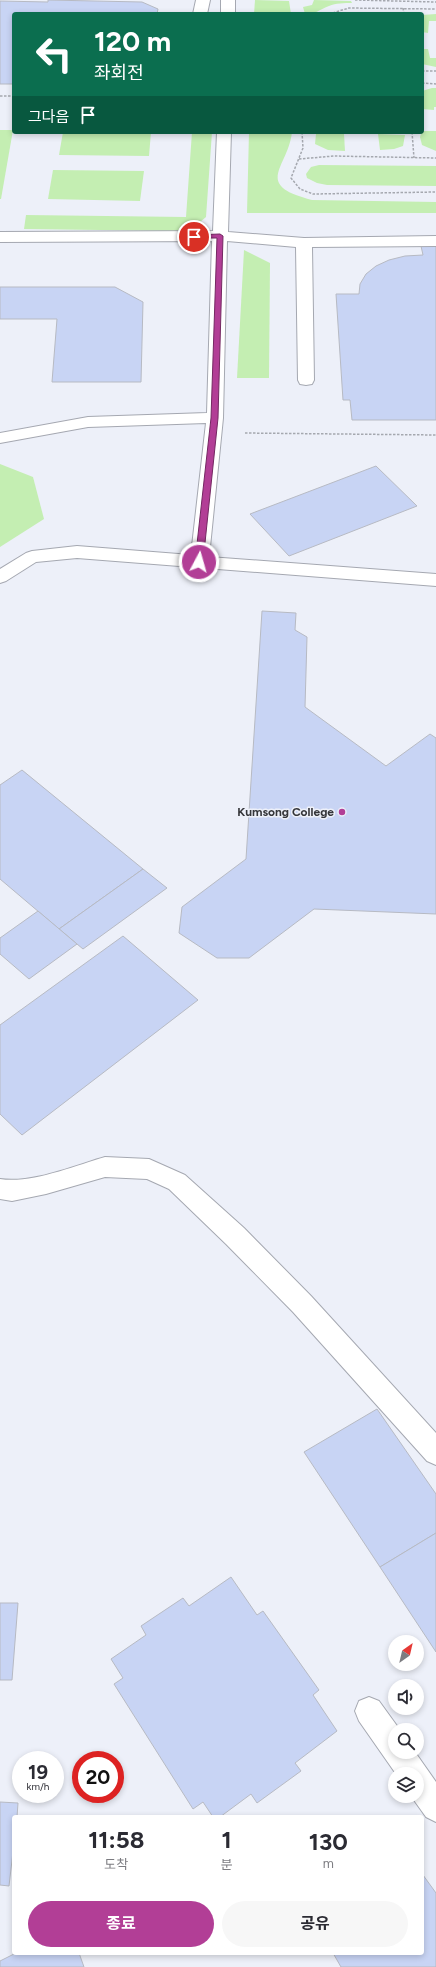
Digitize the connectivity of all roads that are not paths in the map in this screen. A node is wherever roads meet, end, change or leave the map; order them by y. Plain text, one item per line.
1 (203, 0) edge
2 (228, 0) edge
3 (200, 12) edge
4 (228, 12) edge
5 (224, 134) edge
6 (220, 236) junction
7 (0, 237) edge
8 (436, 240) edge
9 (304, 243) junction
10 (306, 380) dead end
11 (214, 426) junction
12 (0, 438) edge
13 (199, 562) junction
14 (0, 577) edge
15 (436, 580) edge
16 (0, 1189) edge
17 (436, 1452) edge
18 (369, 1711) dead end
19 (388, 1738) edge
20 (424, 1790) edge
21 (436, 1807) edge

1 - 3 street
2 - 4 street
5 - 6 street
6 - 7 street
6 - 9 street
6 - 11 street
8 - 9 street
9 - 10 street
11 - 12 street
11 - 13 street
13 - 14 street
13 - 15 street
16 - 17 street
18 - 19 street
20 - 21 street

